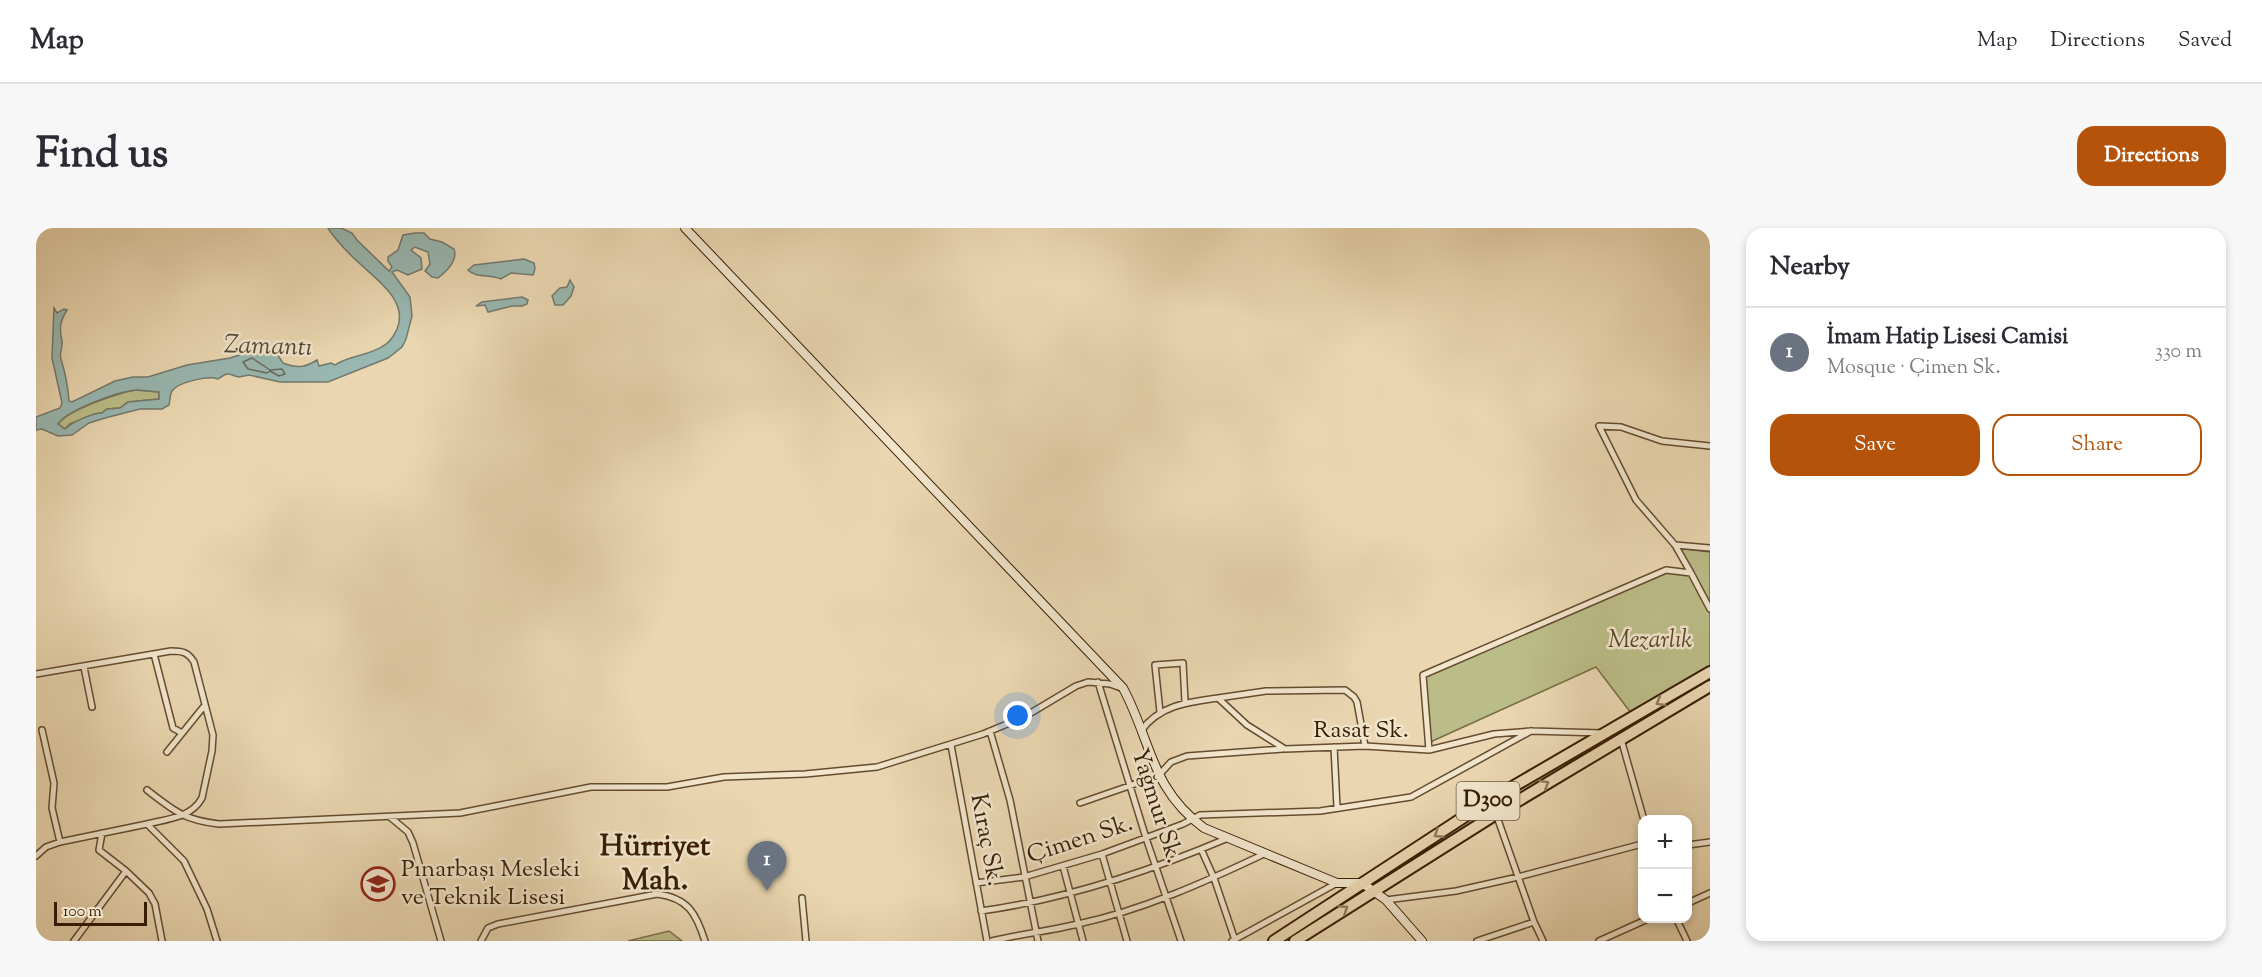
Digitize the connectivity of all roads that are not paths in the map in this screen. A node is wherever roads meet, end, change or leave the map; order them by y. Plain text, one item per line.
1 (686, 228) edge
2 (1710, 446) edge
3 (1676, 545) junction
4 (1710, 548) edge
5 (1691, 573) junction
6 (1710, 609) edge
7 (154, 654) junction
8 (84, 667) junction
9 (1710, 672) edge
10 (36, 674) edge
11 (1098, 682) junction
12 (1710, 686) edge
13 (1122, 688) junction
14 (1218, 698) junction
15 (1185, 702) junction
16 (205, 705) junction
17 (92, 707) dead end
18 (1160, 712) junction
19 (42, 730) dead end
20 (990, 731) junction
21 (1141, 731) junction
22 (1531, 731) junction
23 (182, 733) junction
24 (1606, 733) junction
25 (1620, 739) junction
26 (951, 745) junction
27 (1365, 746) junction
28 (1334, 747) junction
29 (1285, 749) junction
30 (1429, 750) junction
31 (167, 752) dead end
32 (1158, 776) junction
33 (1130, 786) junction
34 (147, 790) dead end
35 (1080, 803) dead end
36 (1337, 807) junction
37 (1496, 814) junction
38 (1643, 815) edge
39 (181, 816) junction
40 (389, 816) junction
41 (1191, 819) junction
42 (147, 824) junction
43 (102, 833) junction
44 (1146, 838) junction
45 (1228, 838) junction
46 (60, 842) junction
47 (1710, 842) edge
48 (1692, 844) edge
49 (1638, 845) edge
50 (1201, 849) junction
51 (1264, 854) junction
52 (1102, 855) junction
53 (36, 856) edge
54 (1063, 866) junction
55 (1155, 866) junction
56 (126, 871) junction
57 (1024, 877) junction
58 (1518, 877) junction
59 (1214, 878) junction
60 (1111, 882) junction
61 (1336, 883) junction
62 (1362, 883) junction
63 (976, 884) junction
64 (1373, 890) junction
65 (1710, 893) edge
66 (1071, 894) junction
67 (1167, 896) junction
68 (802, 898) dead end
69 (1386, 900) junction
70 (1692, 901) edge
71 (1030, 904) junction
72 (981, 911) junction
73 (1119, 912) junction
74 (1534, 922) junction
75 (1639, 923) edge
76 (1678, 923) edge
77 (1079, 924) junction
78 (1036, 931) junction
79 (1710, 938) edge
80 (1234, 940) edge
81 (74, 941) edge
82 (162, 941) edge
83 (217, 941) edge
84 (441, 941) edge
85 (481, 941) edge
86 (705, 941) edge
87 (806, 941) edge
88 (987, 941) edge
89 (992, 941) edge
90 (1038, 941) edge
91 (1083, 941) edge
92 (1128, 941) edge
93 (1181, 941) edge
94 (1274, 941) edge
95 (1295, 941) edge
96 (1422, 941) edge
97 (1477, 941) edge
98 (1543, 941) edge
99 (1599, 941) edge
100 (1687, 941) edge
101 (1706, 941) edge

1 - 13 street
2 - 3 street
3 - 4 street
3 - 5 street
5 - 6 street
5 - 30 street
7 - 8 street
7 - 16 street
7 - 23 street
8 - 10 street
8 - 17 street
9 -> 24 highway, D300
11 - 13 street
11 - 20 street
11 - 33 street, Yağmur Sk.
12 - 25 highway, D300
13 - 21 street
14 - 15 street
14 - 27 street
14 - 29 street, Rasat Sk.
15 - 18 street
15 - 18 street
16 - 23 street
16 - 39 street
18 - 21 street
19 - 46 street
20 - 26 street
20 - 57 street
21 - 32 street
22 - 24 street, Rasat Sk.
22 - 30 street, Rasat Sk.
22 - 36 street, Çimen Sk.
23 - 31 street
24 -> 62 highway, D300
37 -> 25 highway, D300
25 - 38 street
26 - 40 street
26 - 63 street, Kıraç Sk.
27 - 28 street, Rasat Sk.
27 - 30 street, Rasat Sk.
28 - 29 street, Rasat Sk.
28 - 36 street
29 - 32 street
32 - 33 street
32 - 41 street
33 - 35 street
33 - 44 street, Yağmur Sk.
34 - 39 street
36 - 41 street, Çimen Sk.
37 - 58 street
37 - 64 highway, D300
39 - 40 street
39 - 42 street
40 - 84 street
41 - 44 street, Çimen Sk.
41 - 45 street
42 - 43 street
42 - 83 street
43 - 46 street
43 - 56 street
44 - 52 street, Çimen Sk.
44 - 55 street, Yağmur Sk.
45 - 50 street
45 - 51 street
46 - 53 street
47 - 48 street
49 - 58 street
50 - 55 street
50 - 59 street
51 - 59 street
51 - 61 street
52 - 54 street, Çimen Sk.
52 - 60 street
54 - 57 street, Çimen Sk.
54 - 66 street
55 - 60 street
55 - 67 street, Yağmur Sk.
56 - 81 street
56 - 82 street
57 - 63 street, Çimen Sk.
57 - 71 street
58 - 69 street
58 - 74 street
59 - 67 street
59 - 80 street
60 - 66 street
60 - 73 street
61 - 62 street
61 - 80 street
62 - 64 street
62 - 94 highway, D300
63 - 72 street, Kıraç Sk.
64 - 69 street
95 -> 64 highway, D300
65 - 70 street
66 - 71 street
66 - 77 street
67 - 73 street
67 - 93 street, Yağmur Sk.
68 - 87 street
69 - 96 street
71 - 72 street
71 - 78 street
72 - 88 street, Kıraç Sk.
73 - 77 street
73 - 92 street
74 - 97 street
74 - 98 street
75 - 99 street
76 - 100 street
77 - 78 street
77 - 91 street
78 - 89 street
78 - 90 street
79 - 101 street
85 - 86 street

